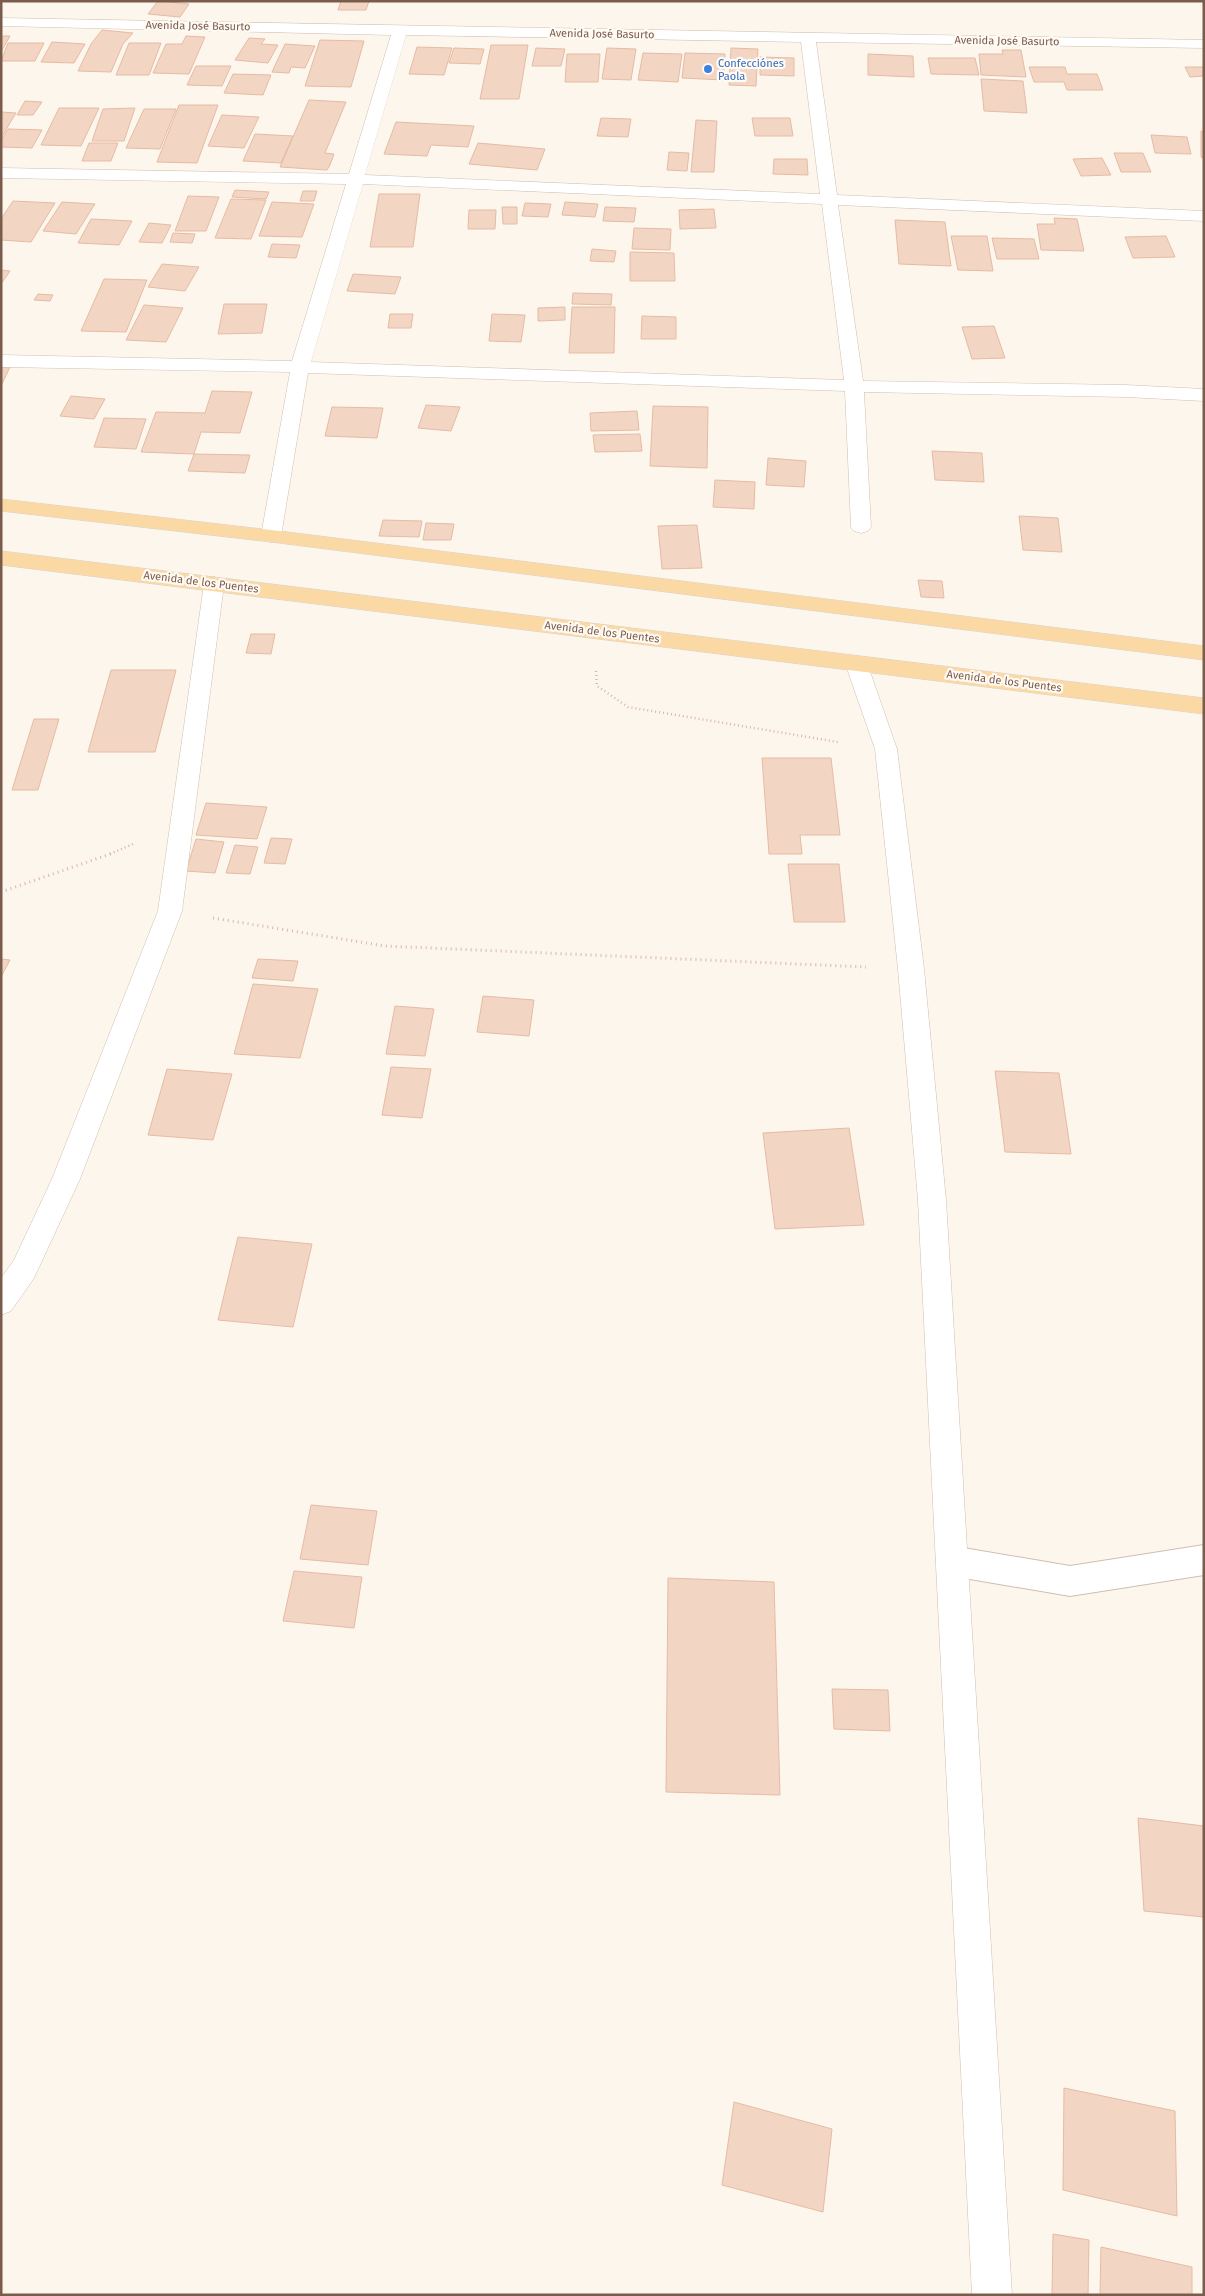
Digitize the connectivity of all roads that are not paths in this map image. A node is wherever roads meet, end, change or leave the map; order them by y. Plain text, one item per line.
1 (1, 22) edge
2 (400, 31) junction
3 (808, 38) junction
4 (1204, 44) edge
5 (1, 173) edge
6 (355, 179) junction
7 (831, 200) junction
8 (1204, 216) edge
9 (1, 361) edge
10 (300, 367) junction
11 (854, 386) junction
12 (1204, 395) edge
13 (1, 505) edge
14 (861, 528) dead end
15 (271, 536) junction
16 (1, 558) edge
17 (214, 584) junction
18 (1204, 653) edge
19 (856, 663) junction
20 (1204, 706) edge
21 (1, 1302) edge
22 (1204, 1560) edge
23 (952, 1561) junction
24 (992, 2295) edge

1 - 2 street, Avenida José Basurto
2 - 3 street, Avenida José Basurto
2 - 6 street
3 - 4 street, Avenida José Basurto
3 - 7 street
5 - 6 street
6 - 7 street
6 - 10 street
7 - 8 street
7 - 11 street
9 - 10 street
10 - 11 street
10 - 15 street
11 - 12 street
11 - 14 street
13 - 15 main road
15 - 18 main road
16 - 17 main road, Avenida de los Puentes
17 - 19 main road, Avenida de los Puentes
17 - 21 street
19 - 20 main road, Avenida de los Puentes
19 - 23 street
22 - 23 lane
23 - 24 street

